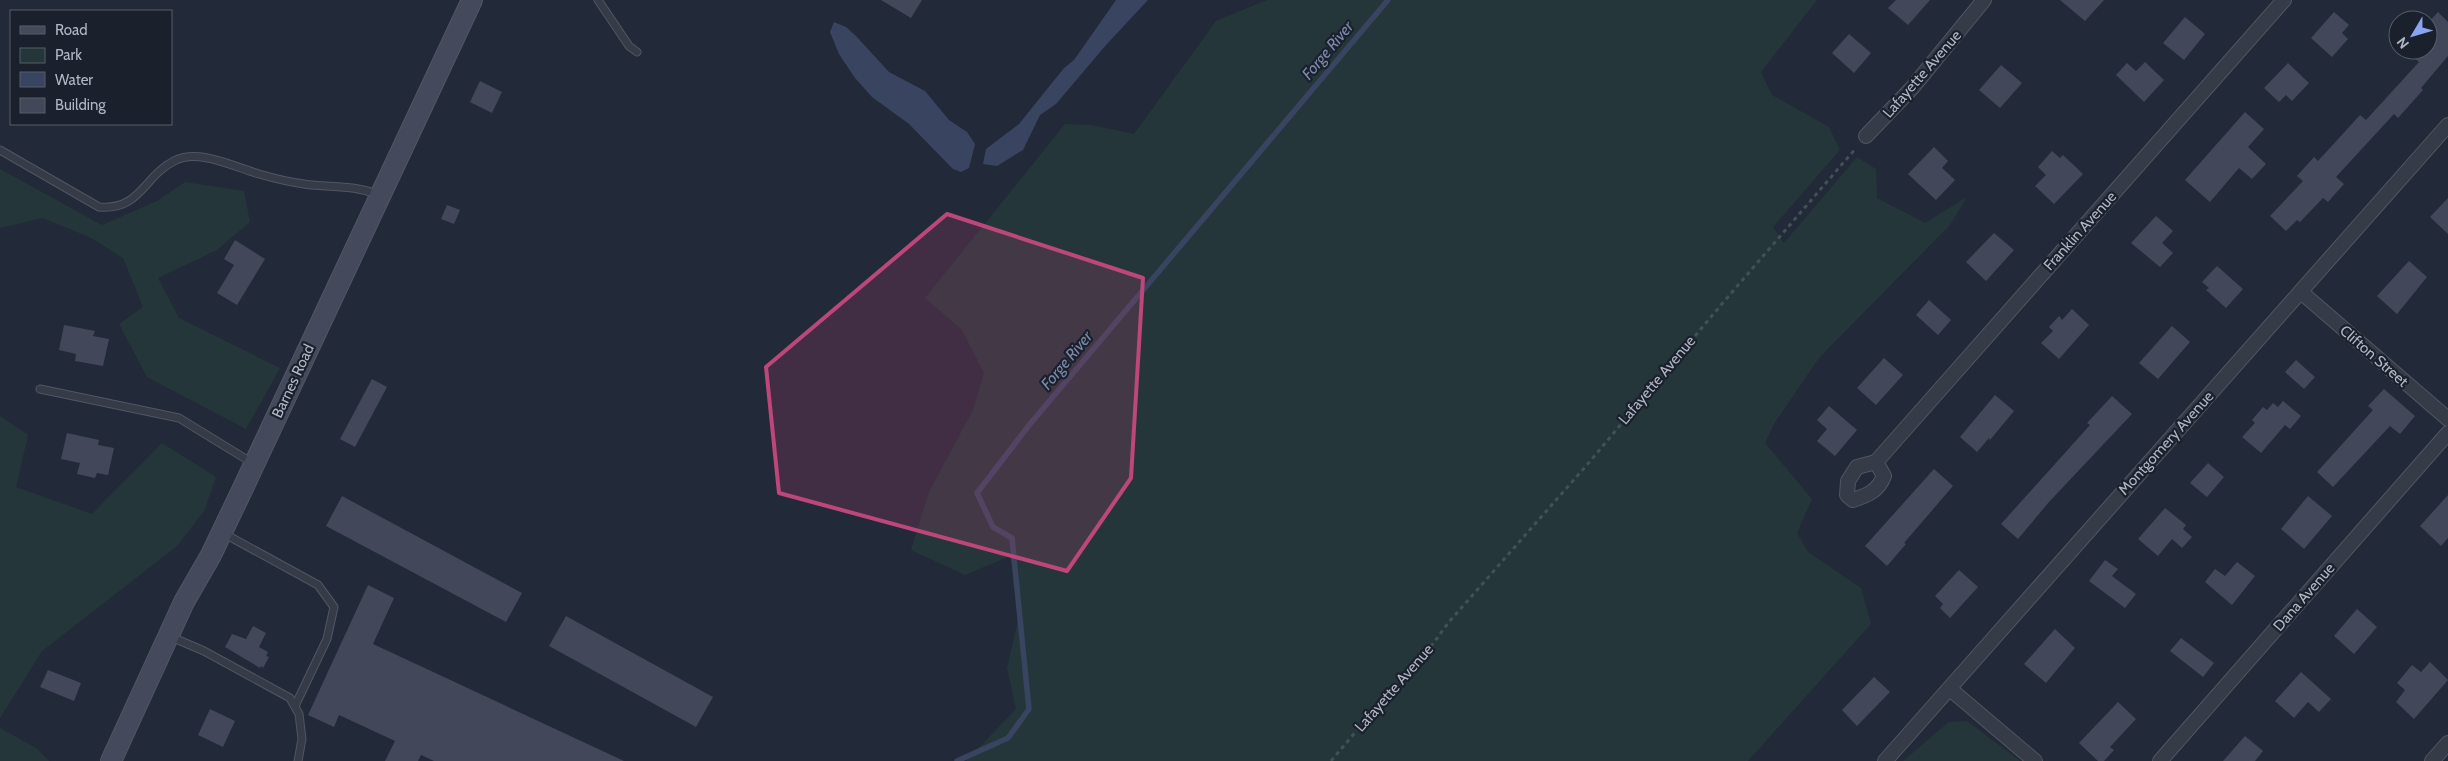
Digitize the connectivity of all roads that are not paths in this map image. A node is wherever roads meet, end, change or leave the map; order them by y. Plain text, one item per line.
1 (472, 0) edge
2 (598, 0) edge
3 (1984, 0) edge
4 (2284, 0) edge
5 (637, 52) dead end
6 (2448, 125) edge
7 (1866, 136) road end
8 (0, 150) edge
9 (379, 195) junction
10 (2301, 292) junction
11 (40, 389) dead end
12 (2448, 419) edge
13 (2448, 433) edge
14 (1876, 462) dead end
15 (254, 464) junction
16 (222, 532) junction
17 (169, 636) junction
18 (1950, 689) junction
19 (294, 706) junction
20 (2448, 743) edge
21 (111, 761) edge
22 (298, 761) edge
23 (1884, 761) edge
24 (2035, 761) edge
25 (2160, 761) edge
26 (2432, 761) edge

1 - 9 street, Barnes Road
2 - 5 lane
3 - 7 street, Lafayette Avenue
4 - 14 street, Franklin Avenue
6 - 10 street, Montgomery Avenue
8 - 9 lane
9 - 15 street, Barnes Road
10 - 12 street, Clifton Street
10 - 18 street, Montgomery Avenue
11 - 15 lane
13 - 25 street, Dana Avenue
15 - 16 street, Barnes Road
16 - 17 street, Barnes Road
16 - 19 lane
17 - 19 lane
17 - 21 street, Barnes Road
18 - 23 street, Montgomery Avenue
18 - 24 street
19 - 22 lane
20 - 26 street

